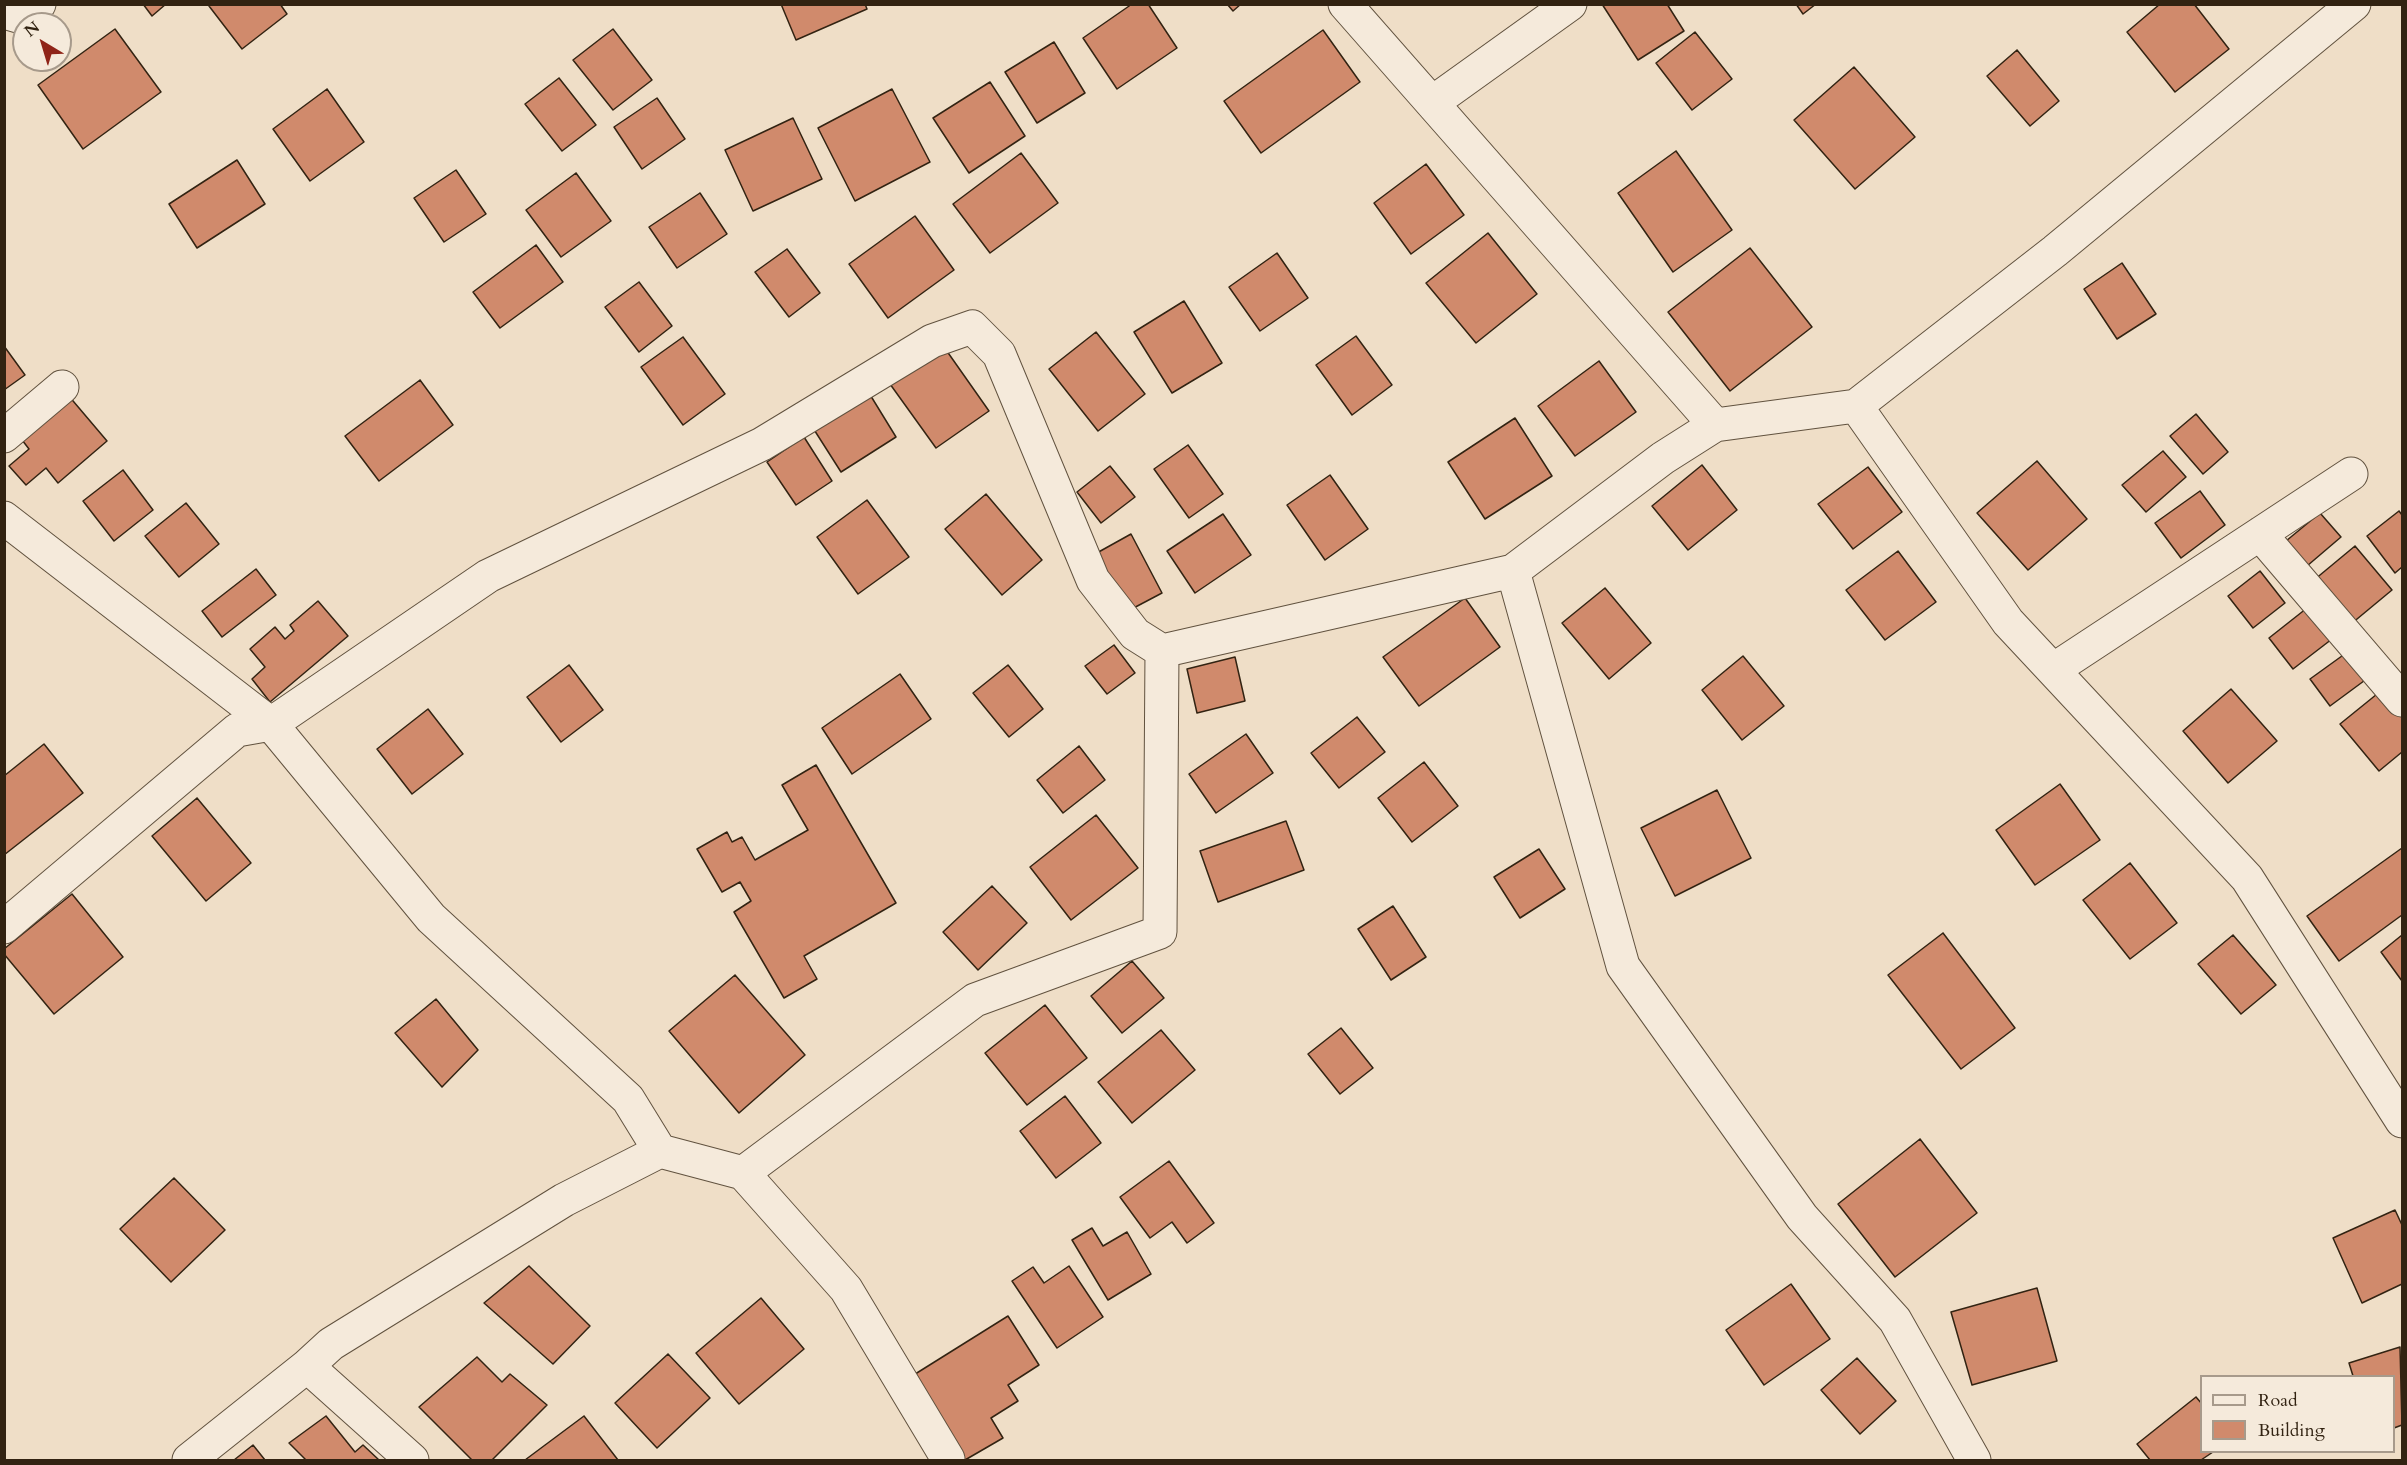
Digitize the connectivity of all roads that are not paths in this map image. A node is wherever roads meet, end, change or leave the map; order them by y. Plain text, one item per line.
1 (39, 4) edge
2 (1345, 4) edge
3 (1570, 4) edge
4 (2354, 4) edge
5 (4, 12) edge
6 (1432, 103) junction
7 (62, 387) dead end
8 (1856, 406) junction
9 (1715, 425) junction
10 (4, 436) edge
11 (2351, 474) dead end
12 (4, 518) edge
13 (2260, 534) junction
14 (1513, 571) junction
15 (1162, 651) junction
16 (2053, 670) junction
17 (2403, 700) edge
18 (271, 724) junction
19 (4, 927) edge
20 (2403, 1121) edge
21 (660, 1151) junction
22 (742, 1173) junction
23 (307, 1366) junction
24 (948, 1459) edge
25 (189, 1461) edge
26 (412, 1461) edge
27 (1974, 1461) edge

1 - 5 street
2 - 6 street
3 - 6 street
4 - 8 street
6 - 9 street
7 - 10 street
8 - 9 street
8 - 16 street
9 - 14 street
11 - 13 street
12 - 18 street
13 - 16 street
13 - 17 street
14 - 15 street
14 - 27 street
15 - 18 street
15 - 22 street
16 - 20 street
18 - 19 street
18 - 21 street
21 - 22 street
21 - 23 street
22 - 24 street
23 - 25 street
23 - 26 street

